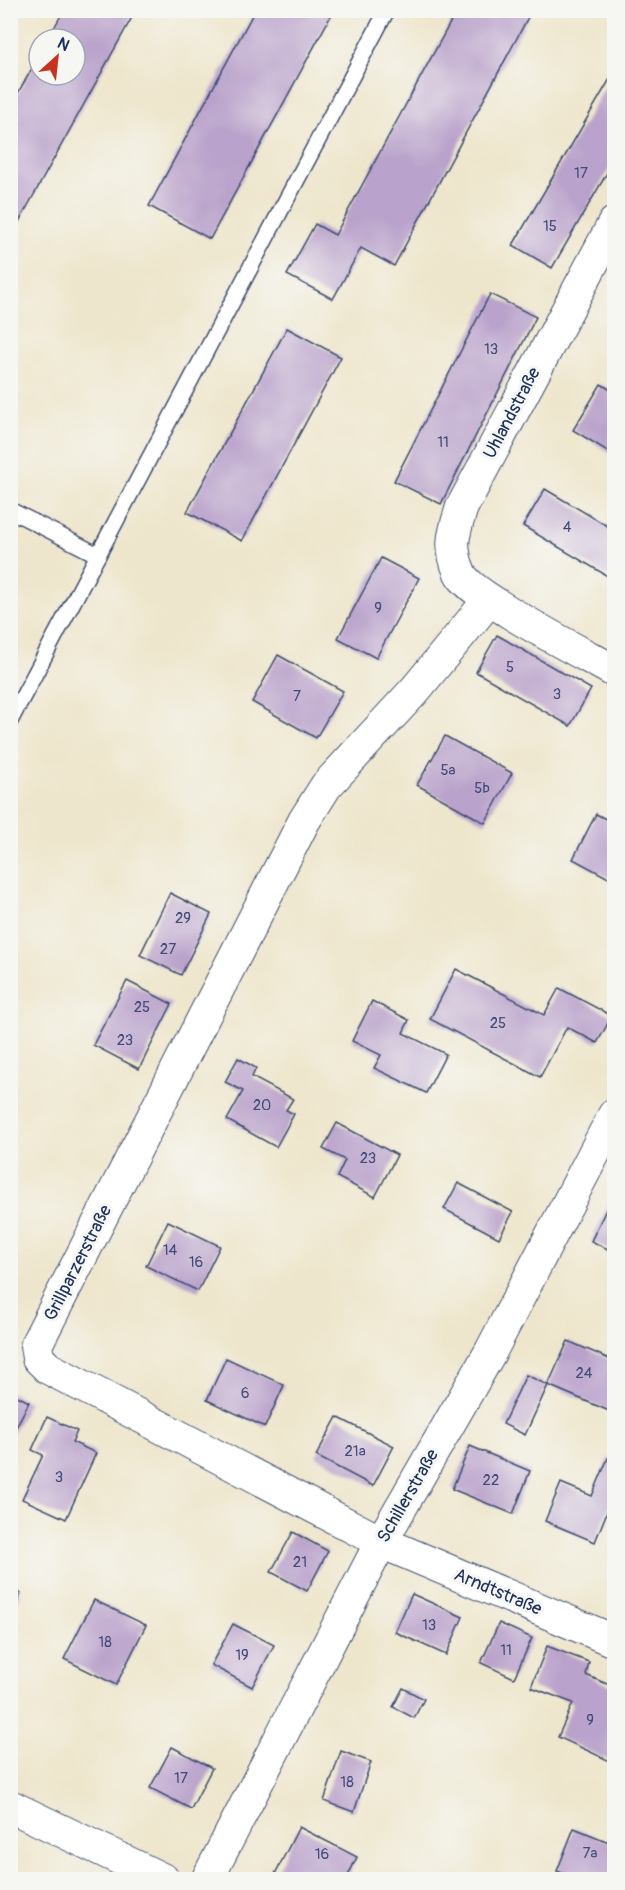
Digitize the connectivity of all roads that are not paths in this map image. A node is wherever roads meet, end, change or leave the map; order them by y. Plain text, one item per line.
1 (387, 10) edge
2 (615, 223) edge
3 (10, 510) edge
4 (98, 555) junction
5 (489, 600) junction
6 (615, 671) edge
7 (10, 721) edge
8 (615, 1115) edge
9 (381, 1542) junction
10 (615, 1641) edge
11 (10, 1806) edge
12 (164, 1880) edge
13 (207, 1880) edge

1 - 4 lane
2 - 5 street, Uhlandstraße
3 - 4 lane
4 - 7 lane
5 - 6 street, Uhlandstraße
5 - 9 street, Grillparzerstraße
8 - 9 street, Schillerstraße
9 - 10 street, Arndtstraße
9 - 13 street, Schillerstraße
11 - 12 street

